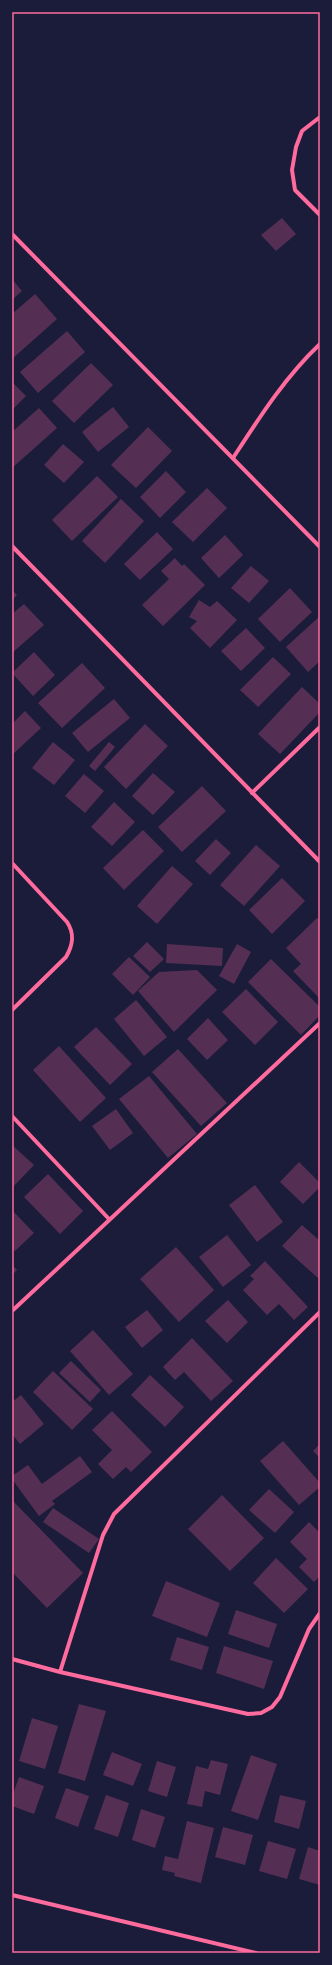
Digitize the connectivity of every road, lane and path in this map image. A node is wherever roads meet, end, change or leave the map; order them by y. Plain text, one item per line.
1 (320, 117) edge
2 (320, 215) edge
3 (12, 234) edge
4 (320, 344) edge
5 (233, 458) junction
6 (12, 546) edge
7 (320, 547) edge
8 (320, 727) edge
9 (252, 793) junction
10 (320, 862) edge
11 (12, 863) edge
12 (12, 1010) edge
13 (320, 1023) edge
14 (12, 1116) edge
15 (110, 1219) junction
16 (12, 1310) edge
17 (320, 1312) edge
18 (320, 1613) edge
19 (12, 1659) edge
20 (60, 1672) junction
21 (12, 1895) edge
22 (256, 1953) edge

1 - 2 street
3 - 5 street
4 - 5 street
5 - 7 street
6 - 9 street
8 - 9 street
9 - 10 street
11 - 12 street
13 - 15 street
14 - 15 street
15 - 16 street
17 - 20 street
18 - 20 street
19 - 20 street
21 - 22 street

